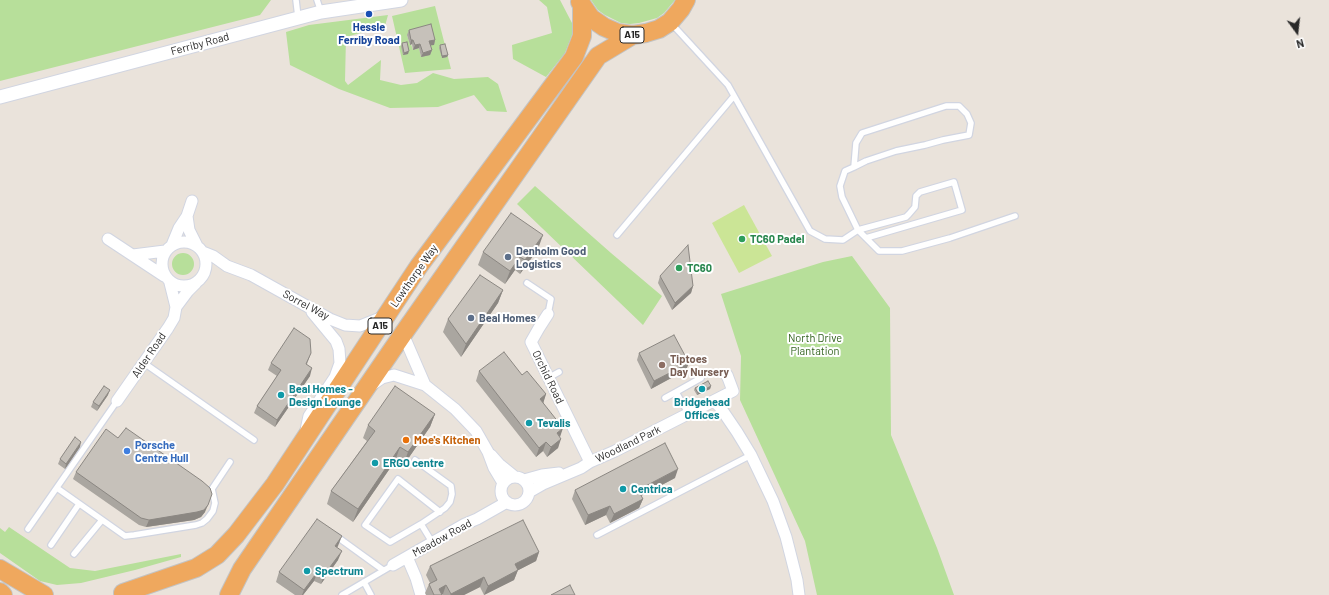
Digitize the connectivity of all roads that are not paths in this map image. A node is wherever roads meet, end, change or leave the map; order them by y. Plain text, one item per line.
1 (296, 0) edge
2 (401, 0) edge
3 (686, 0) edge
4 (372, 2) edge
5 (580, 3) edge
6 (319, 6) edge
7 (298, 18) junction
8 (670, 22) junction
9 (633, 35) junction
10 (734, 96) junction
11 (0, 97) edge
12 (854, 167) junction
13 (192, 201) dead end
14 (187, 216) junction
15 (1015, 216) dead end
16 (858, 230) junction
17 (616, 235) dead end
18 (866, 238) junction
19 (108, 239) dead end
20 (168, 248) junction
21 (200, 249) junction
22 (133, 255) junction
23 (226, 266) junction
24 (167, 279) junction
25 (199, 280) junction
26 (528, 282) dead end
27 (306, 306) junction
28 (176, 307) junction
29 (548, 314) joint
30 (387, 315) junction
31 (403, 334) junction
32 (144, 363) junction
33 (559, 372) dead end
34 (727, 375) dead end
35 (548, 378) junction
36 (700, 378) dead end
37 (425, 385) junction
38 (365, 390) junction
39 (676, 392) junction
40 (665, 398) dead end
41 (117, 401) joint
42 (714, 401) junction
43 (688, 414) junction
44 (305, 438) junction
45 (254, 440) dead end
46 (488, 452) junction
47 (751, 455) junction
48 (415, 460) edge
49 (230, 462) dead end
50 (590, 462) junction
51 (573, 471) junction
52 (519, 478) junction
53 (503, 483) junction
54 (57, 488) junction
55 (529, 492) junction
56 (504, 500) junction
57 (79, 504) junction
58 (440, 512) junction
59 (102, 520) junction
60 (421, 524) junction
61 (28, 529) dead end
62 (328, 531) edge
63 (597, 535) dead end
64 (432, 542) junction
65 (51, 545) dead end
66 (74, 554) dead end
67 (407, 557) junction
68 (393, 565) joint
69 (0, 569) edge
70 (382, 570) junction
71 (364, 582) junction
72 (0, 592) edge
73 (119, 594) edge
74 (3, 595) edge
75 (44, 595) edge
76 (152, 595) edge
77 (229, 595) edge
78 (342, 595) edge
79 (371, 595) edge
80 (421, 595) edge
81 (799, 595) edge

1 - 7 lane
2 - 4 street, Ferriby Road
3 - 8 highway, A15
4 - 6 street, Ferriby Road
5 - 9 highway, A15
5 - 30 highway, Lowthorpe Way / A15
6 - 7 street, Ferriby Road
7 - 11 street, Ferriby Road
8 - 9 highway, A15
8 - 10 lane
9 - 31 highway, A15
10 - 16 lane
10 - 17 lane
12 - 12 lane
12 - 16 lane
13 - 14 street
14 - 20 street
14 - 21 street
15 - 18 lane
16 - 18 lane
16 - 18 lane
19 - 22 street
20 - 21 street
20 - 22 street
20 - 24 street
21 - 23 street, Sorrel Way
21 - 25 street
22 - 24 street
23 - 25 street
23 - 27 street, Sorrel Way
24 - 25 street
24 - 28 street
25 - 28 street, Alder Road
26 - 29 lane
27 - 30 street, Sorrel Way
27 - 44 street, Sorrel Way
28 - 32 street, Alder Road
29 - 35 street, Orchid Road
30 - 44 highway, Lowthorpe Way / A15
31 - 37 street
31 - 38 highway, A15
32 - 41 street, Alder Road
32 - 45 lane
33 - 35 lane
34 - 42 street, Woodland Park
35 - 50 street, Orchid Road
36 - 39 lane
37 - 38 street
37 - 46 street
38 - 77 highway, A15
39 - 40 lane
39 - 43 lane
41 - 54 lane
42 - 43 street, Woodland Park
42 - 47 street
43 - 50 street, Woodland Park
44 - 73 highway, Lowthorpe Way / A15
46 - 52 street
46 - 53 street
47 - 63 lane
47 - 81 street
48 - 58 lane
49 - 59 lane
50 - 51 street, Woodland Park
51 - 52 street, Woodland Park
51 - 55 street, Woodland Park
52 - 53 street
52 - 55 street
53 - 56 street
54 - 57 lane
54 - 61 lane
55 - 56 street
56 - 64 street, Meadow Road
57 - 59 lane
57 - 65 lane
58 - 60 lane
58 - 60 lane
59 - 66 lane
60 - 64 lane
62 - 70 lane
64 - 67 street, Meadow Road
67 - 68 street, Meadow Road
67 - 80 street, Meadow Road
68 - 70 lane
69 - 75 highway
70 - 71 lane
71 - 78 lane
71 - 79 lane
72 - 74 highway
73 - 76 highway

